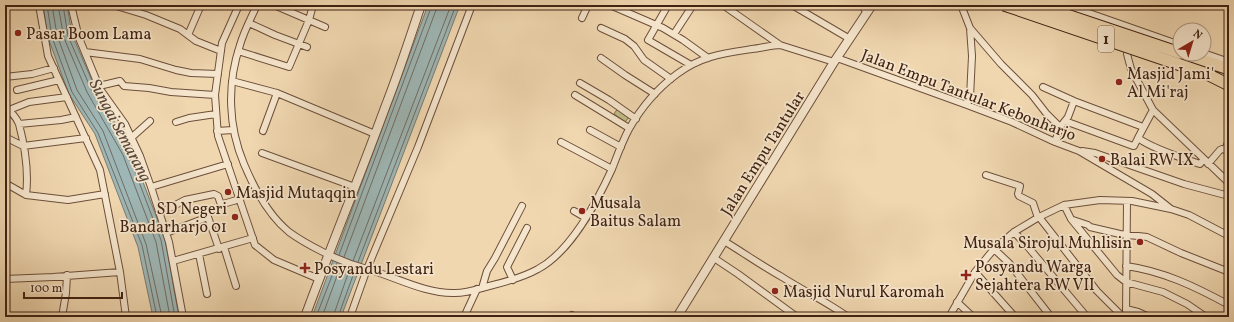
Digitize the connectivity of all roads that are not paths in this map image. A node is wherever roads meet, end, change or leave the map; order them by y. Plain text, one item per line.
1 (39, 5) edge
2 (71, 5) edge
3 (113, 5) edge
4 (201, 5) edge
5 (239, 5) edge
6 (257, 5) edge
7 (274, 5) edge
8 (313, 5) edge
9 (421, 5) edge
10 (472, 5) edge
11 (588, 5) edge
12 (610, 5) edge
13 (668, 5) edge
14 (693, 5) edge
15 (723, 5) edge
16 (792, 5) edge
17 (861, 5) edge
18 (961, 5) edge
19 (1004, 5) edge
20 (1037, 5) edge
21 (1063, 5) edge
22 (870, 8) edge
23 (582, 18) dead end
24 (308, 20) junction
25 (249, 23) junction
26 (657, 25) junction
27 (325, 27) dead end
28 (601, 28) dead end
29 (970, 28) junction
30 (1133, 30) junction
31 (674, 34) junction
32 (188, 35) junction
33 (850, 39) junction
34 (299, 43) junction
35 (1172, 43) edge
36 (780, 44) junction
37 (307, 47) dead end
38 (1172, 50) edge
39 (221, 51) junction
40 (238, 51) junction
41 (85, 52) junction
42 (1212, 57) edge
43 (601, 58) dead end
44 (708, 58) junction
45 (836, 60) junction
46 (1208, 62) edge
47 (1229, 63) edge
48 (691, 65) junction
49 (54, 68) junction
50 (1229, 69) edge
51 (218, 74) junction
52 (1207, 74) junction
53 (5, 77) edge
54 (671, 79) junction
55 (60, 80) junction
56 (232, 81) junction
57 (1229, 81) edge
58 (580, 83) dead end
59 (1229, 85) edge
60 (99, 86) junction
61 (1043, 87) dead end
62 (18, 90) dead end
63 (277, 93) junction
64 (655, 94) junction
65 (215, 95) junction
66 (575, 95) dead end
67 (67, 97) junction
68 (1074, 102) junction
69 (967, 105) junction
70 (7, 109) edge
71 (1153, 110) junction
72 (216, 114) junction
73 (76, 117) junction
74 (636, 119) junction
75 (150, 121) dead end
76 (1065, 121) junction
77 (176, 122) dead end
78 (19, 124) junction
79 (1060, 127) junction
80 (1143, 127) junction
81 (629, 128) junction
82 (233, 130) junction
83 (590, 130) dead end
84 (217, 131) junction
85 (263, 131) dead end
86 (375, 134) junction
87 (5, 137) edge
88 (86, 138) junction
89 (131, 138) junction
90 (1138, 138) junction
91 (1229, 140) edge
92 (561, 142) dead end
93 (1055, 142) junction
94 (23, 146) junction
95 (621, 147) junction
96 (1079, 151) junction
97 (1227, 151) edge
98 (262, 153) dead end
99 (1206, 162) junction
100 (228, 164) junction
101 (612, 169) junction
102 (986, 175) dead end
103 (5, 183) edge
104 (1229, 183) edge
105 (151, 187) junction
106 (355, 187) junction
107 (105, 194) junction
108 (26, 195) junction
109 (1229, 196) edge
110 (240, 199) junction
111 (1127, 201) junction
112 (1064, 205) junction
113 (522, 206) dead end
114 (1171, 209) junction
115 (574, 211) dead end
116 (160, 213) junction
117 (1039, 217) junction
118 (586, 218) junction
119 (1071, 219) junction
120 (527, 228) dead end
121 (1014, 232) junction
122 (166, 233) junction
123 (1126, 235) junction
124 (1229, 236) edge
125 (253, 238) junction
126 (724, 241) junction
127 (221, 248) junction
128 (994, 249) junction
129 (200, 254) junction
130 (330, 256) junction
131 (714, 258) junction
132 (173, 261) junction
133 (1126, 266) junction
134 (364, 269) junction
135 (120, 272) junction
136 (975, 272) junction
137 (1229, 272) edge
138 (67, 276) junction
139 (5, 279) edge
140 (319, 279) junction
141 (513, 280) junction
142 (1126, 282) junction
143 (236, 286) dead end
144 (480, 289) junction
145 (207, 294) dead end
146 (957, 302) junction
147 (1229, 305) edge
148 (1126, 309) junction
149 (62, 317) edge
150 (126, 317) edge
151 (183, 317) edge
152 (305, 317) edge
153 (350, 317) edge
154 (464, 317) edge
155 (677, 317) edge
156 (797, 317) edge
157 (848, 317) edge
158 (949, 317) edge
159 (973, 317) edge
160 (1015, 317) edge
161 (1051, 317) edge
162 (1087, 317) edge
163 (1123, 317) edge
164 (1126, 317) edge
165 (1149, 317) edge
166 (1206, 317) edge

1 - 49 street
2 - 41 street
3 - 32 street
4 - 32 street
5 - 39 street
6 - 25 street
7 - 24 street
8 - 24 street
9 - 86 street
10 - 134 street
11 - 23 street
12 - 26 street
13 - 26 street
14 - 31 street
15 - 36 street
16 - 33 street
17 - 22 street
18 - 29 street
19 - 52 highway, 1, bridge
20 - 38 highway, 1, bridge
21 - 30 street
22 - 33 street, Jalan Empu Tantular
24 - 27 street
24 - 34 street
25 - 34 street
25 - 40 street
26 - 31 street
26 - 48 street
28 - 54 street
29 - 69 street
29 - 79 street
30 - 35 street
30 - 71 street
31 - 44 street
32 - 39 street
33 - 45 street, Jalan Empu Tantular
34 - 37 street
34 - 40 street
36 - 44 street
36 - 45 street, Jalan Empu Tantular Kebonharjo
39 - 51 street
40 - 56 street
41 - 51 street
41 - 60 street
42 - 47 street
43 - 64 street
44 - 48 street
45 - 69 street, Jalan Empu Tantular Kebonharjo
45 - 126 street, Jalan Empu Tantular
46 - 50 highway
48 - 54 street
49 - 53 street
49 - 55 street
51 - 65 street
52 - 57 highway, 1
52 - 59 highway
54 - 64 street
55 - 62 street
55 - 67 street
56 - 63 street
56 - 82 street
58 - 74 street
60 - 65 street
60 - 89 street
61 - 68 street
63 - 85 street
63 - 86 street
64 - 74 street
65 - 72 street
66 - 81 street
67 - 70 street
67 - 73 street
68 - 76 street
68 - 80 street
69 - 93 street, Jalan Empu Tantular Kebonharjo
70 - 78 street
71 - 80 street
71 - 99 street
72 - 77 street
72 - 84 street
73 - 78 street
73 - 88 street
74 - 81 street
75 - 89 street
76 - 79 street
76 - 90 street
78 - 94 street
79 - 93 street
80 - 90 street
81 - 95 street
82 - 84 street
82 - 130 street
83 - 95 street
84 - 100 street
86 - 106 street
87 - 94 street
88 - 94 street
88 - 107 street
89 - 105 street
90 - 99 street
91 - 97 street
92 - 101 street
93 - 96 street, Jalan Empu Tantular Kebonharjo
94 - 108 street
95 - 101 street
96 - 109 street
96 - 114 street, Jalan Empu Tantular Kebonharjo
97 - 99 street
98 - 106 street
99 - 104 street
100 - 105 street
100 - 110 street
101 - 118 street
102 - 117 street
103 - 108 street
105 - 116 street
106 - 130 street
107 - 108 street
107 - 135 street
110 - 116 street
110 - 125 street
111 - 112 street
111 - 114 street
111 - 123 street
112 - 117 street
112 - 119 street
113 - 144 street
114 - 124 street
115 - 118 street
116 - 122 street
117 - 121 street
117 - 163 street
118 - 141 street
119 - 123 street
119 - 142 street
120 - 141 street
121 - 128 street
121 - 162 street
122 - 127 street
122 - 132 street
123 - 133 street
123 - 137 street
125 - 127 street
125 - 140 street
126 - 131 street, Jalan Empu Tantular
126 - 157 street
127 - 129 street
127 - 143 street
128 - 136 street
128 - 161 street
129 - 132 street
129 - 145 street
130 - 134 street
130 - 140 street
131 - 155 street, Jalan Empu Tantular
131 - 156 street
132 - 151 street
133 - 142 street
133 - 147 street
134 - 144 street
134 - 153 street
135 - 138 street
135 - 150 street
136 - 146 street
136 - 160 street
138 - 139 street
138 - 149 street
140 - 152 street
141 - 144 street
142 - 148 street
142 - 166 street
144 - 154 street
146 - 158 street
146 - 159 street
148 - 164 street
148 - 165 street

